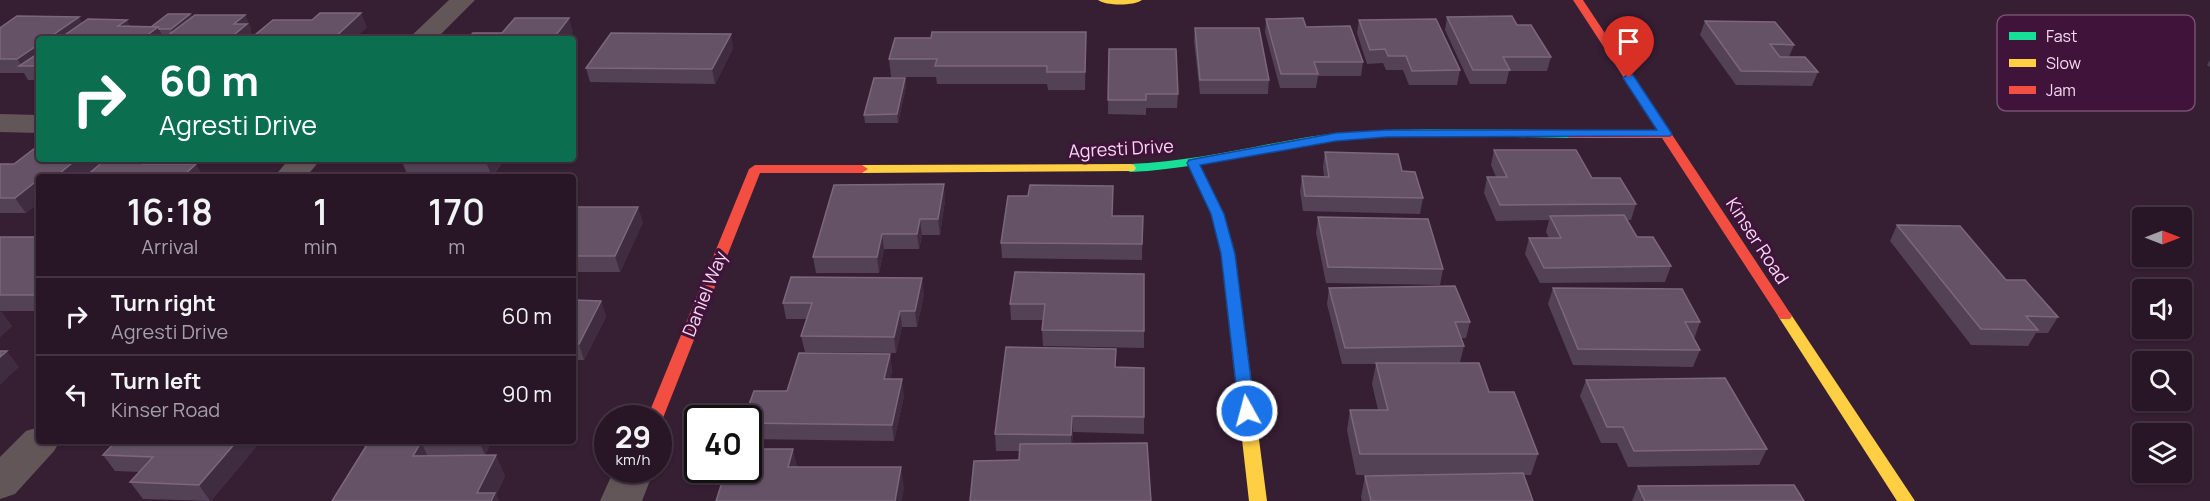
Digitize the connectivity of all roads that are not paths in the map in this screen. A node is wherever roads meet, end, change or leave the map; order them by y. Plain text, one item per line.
1 (463, 0) edge
2 (1103, 0) edge
3 (1138, 0) edge
4 (1578, 0) edge
5 (423, 36) edge
6 (0, 123) edge
7 (36, 124) edge
8 (1666, 134) junction
9 (303, 162) edge
10 (1193, 163) junction
11 (755, 169) joint
12 (292, 174) edge
13 (660, 405) edge
14 (37, 444) edge
15 (0, 483) edge
16 (629, 483) edge
17 (621, 501) edge
18 (1258, 501) edge
19 (1906, 501) edge

1 - 5 street
2 - 3 street
4 - 8 street, Kinser Road
6 - 7 street
8 - 10 street, Agresti Drive
8 - 19 street, Kinser Road
9 - 12 street
10 - 11 street, Agresti Drive
10 - 18 street
11 - 13 street, Daniel Way
14 - 15 street
16 - 17 street

